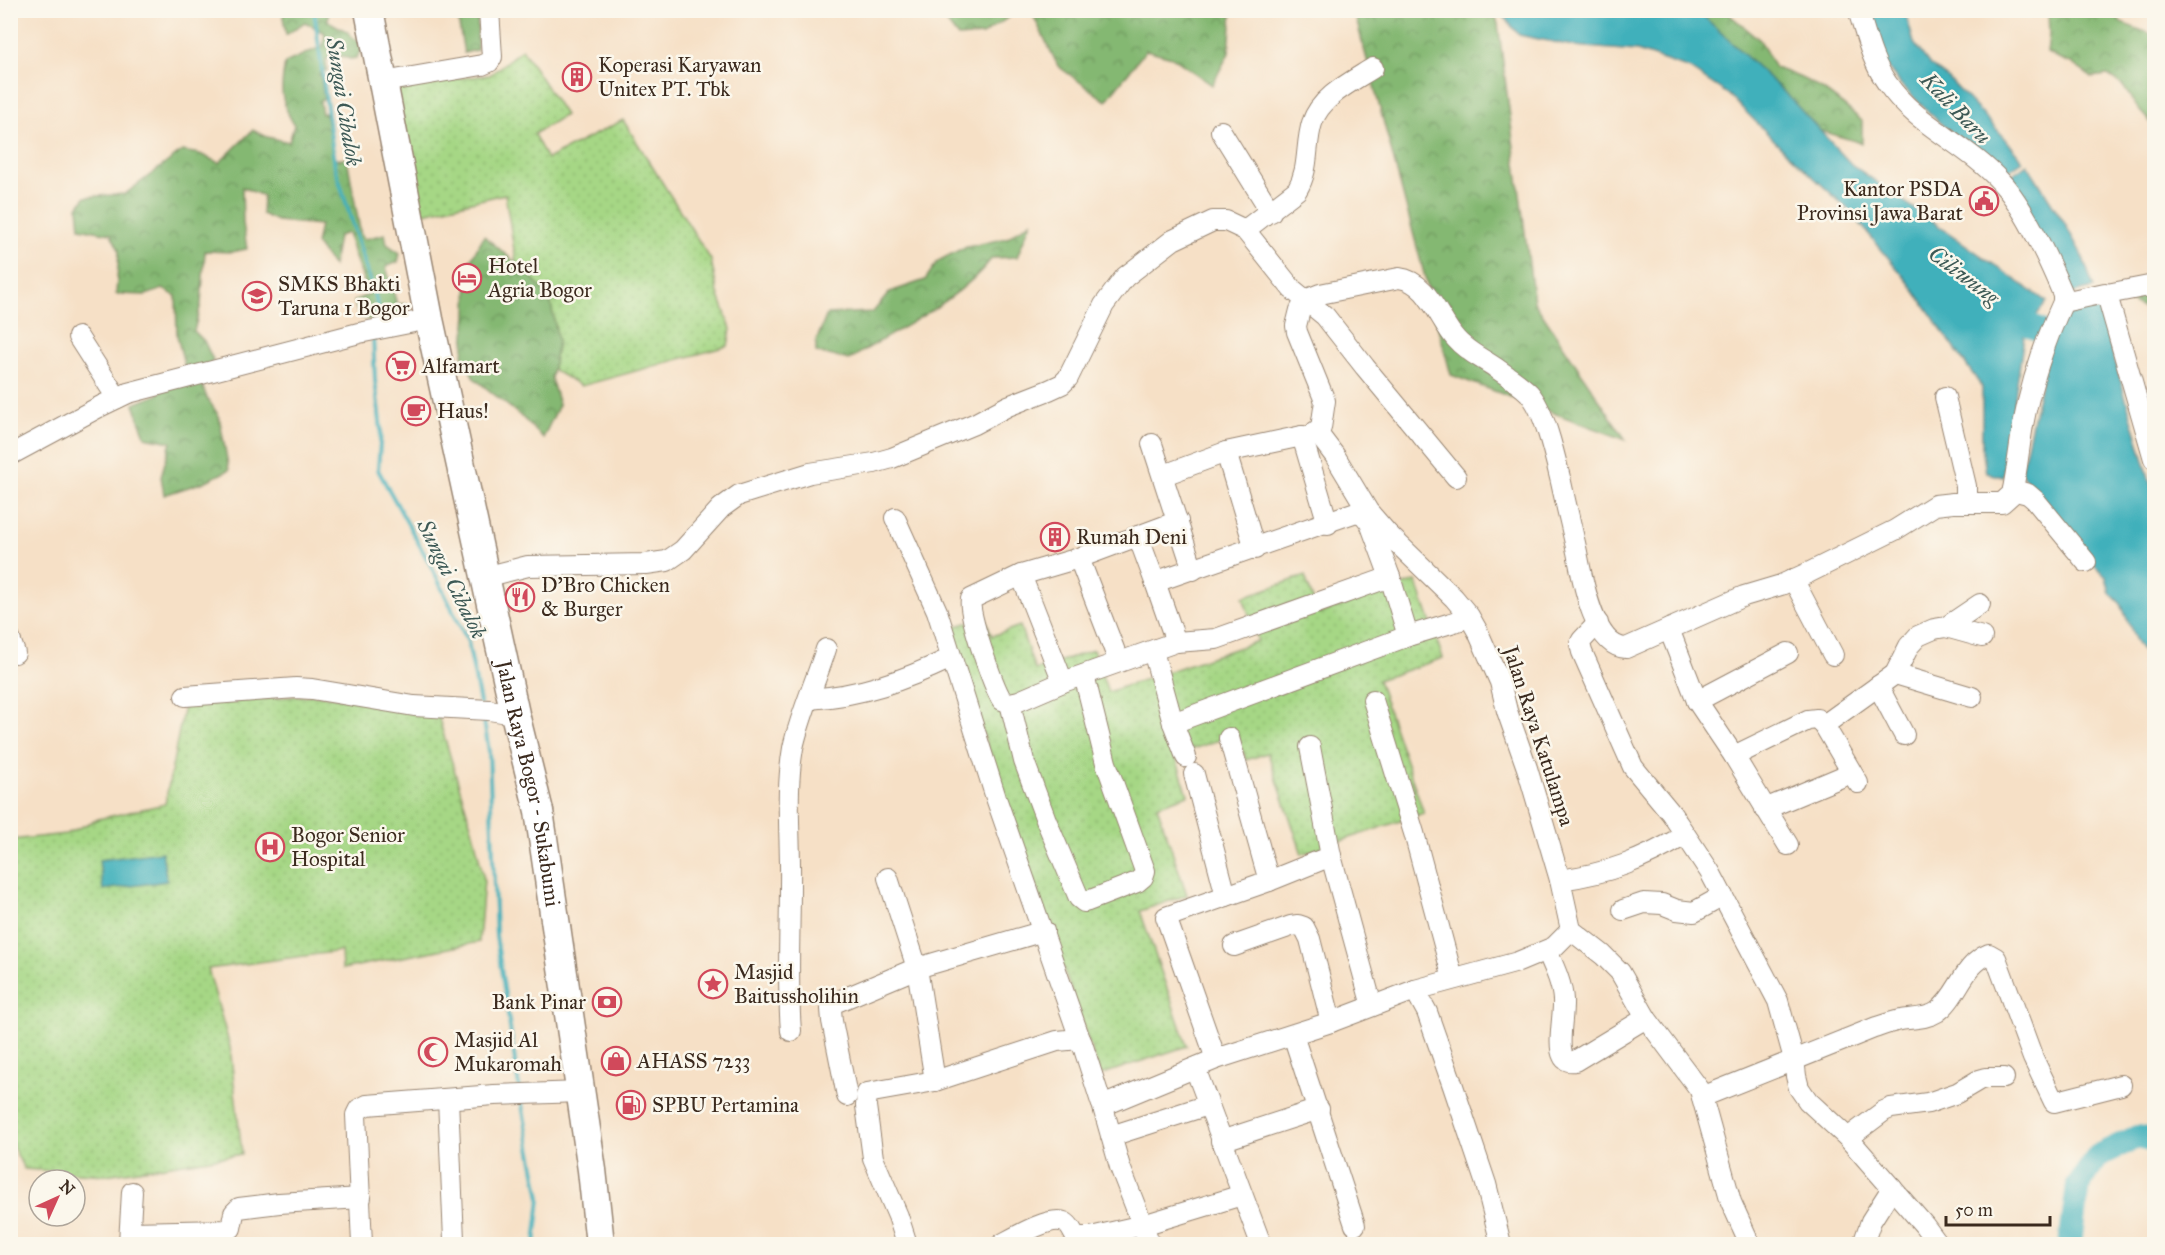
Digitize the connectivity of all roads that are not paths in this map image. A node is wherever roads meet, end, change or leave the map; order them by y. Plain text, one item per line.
1 (369, 10) edge
2 (489, 10) edge
3 (1858, 10) edge
4 (1373, 68) dead end
5 (383, 82) junction
6 (1221, 131) dead end
7 (1271, 212) junction
8 (1245, 230) junction
9 (2154, 285) edge
10 (2103, 295) junction
11 (1305, 301) junction
12 (2066, 302) junction
13 (417, 322) junction
14 (78, 337) dead end
15 (1945, 397) dead end
16 (117, 398) junction
17 (1309, 433) junction
18 (1152, 444) dead end
19 (1226, 452) junction
20 (10, 455) edge
21 (2154, 459) edge
22 (1164, 475) junction
23 (1456, 477) dead end
24 (2013, 488) junction
25 (1962, 502) junction
26 (895, 518) dead end
27 (1178, 520) junction
28 (1328, 524) junction
29 (1138, 536) junction
30 (1255, 549) junction
31 (1079, 558) junction
32 (2086, 562) dead end
33 (1193, 570) junction
34 (1021, 575) junction
35 (485, 577) junction
36 (1390, 577) junction
37 (1793, 579) junction
38 (1155, 582) junction
39 (1980, 604) dead end
40 (1461, 620) dead end
41 (1598, 623) junction
42 (1946, 627) junction
43 (1669, 628) junction
44 (1408, 636) junction
45 (1982, 637) dead end
46 (1176, 642) junction
47 (826, 649) dead end
48 (1153, 651) junction
49 (1788, 653) dead end
50 (1833, 655) dead end
51 (951, 658) junction
52 (1119, 662) junction
53 (1895, 674) junction
54 (1084, 675) junction
55 (1063, 682) junction
56 (1878, 686) junction
57 (185, 696) dead end
58 (1972, 697) dead end
59 (809, 699) junction
60 (1373, 700) dead end
61 (1697, 701) junction
62 (1010, 703) junction
63 (502, 712) junction
64 (1173, 723) junction
65 (1824, 725) junction
66 (1904, 735) dead end
67 (1229, 738) dead end
68 (1310, 747) dead end
69 (1734, 756) junction
70 (1765, 809) junction
71 (1685, 835) junction
72 (1788, 845) dead end
73 (1331, 856) junction
74 (888, 878) dead end
75 (1560, 880) junction
76 (1269, 881) junction
77 (1226, 896) junction
78 (1723, 896) junction
79 (1623, 910) dead end
80 (1571, 930) junction
81 (1044, 931) junction
82 (1234, 946) dead end
83 (1547, 951) junction
84 (917, 968) junction
85 (1453, 979) junction
86 (1415, 990) junction
87 (1372, 1006) junction
88 (1646, 1018) junction
89 (1331, 1022) junction
90 (791, 1030) dead end
91 (1293, 1035) junction
92 (1080, 1039) junction
93 (1216, 1059) junction
94 (1794, 1059) junction
95 (1195, 1068) junction
96 (2004, 1078) dead end
97 (935, 1081) junction
98 (2121, 1085) dead end
99 (581, 1092) junction
100 (847, 1096) dead end
101 (1702, 1097) junction
102 (448, 1099) junction
103 (1102, 1104) junction
104 (1208, 1105) junction
105 (1319, 1109) junction
106 (1111, 1136) junction
107 (1848, 1138) junction
108 (1221, 1141) junction
109 (1892, 1188) junction
110 (132, 1192) dead end
111 (1242, 1195) junction
112 (361, 1198) junction
113 (1143, 1225) junction
114 (1355, 1225) dead end
115 (129, 1238) edge
116 (454, 1240) dead end
117 (363, 1245) edge
118 (600, 1245) edge
119 (907, 1245) edge
120 (1002, 1245) edge
121 (1150, 1245) edge
122 (1260, 1245) edge
123 (1501, 1245) edge
124 (1750, 1245) edge
125 (1863, 1245) edge
126 (1938, 1245) edge

1 - 5 highway, Jalan Raya Bogor - Sukabumi
2 - 5 street
3 - 12 street
4 - 7 street
5 - 13 highway, Jalan Raya Bogor - Sukabumi
6 - 7 street
7 - 8 street
8 - 11 street
8 - 35 street
9 - 10 street
10 - 12 street
10 - 21 street
11 - 17 street
11 - 23 street
11 - 41 street
12 - 24 street
13 - 16 street
13 - 35 highway, Jalan Raya Bogor - Sukabumi
14 - 16 street
15 - 25 street
16 - 20 street
17 - 19 street
17 - 28 street
17 - 75 street, Jalan Raya Katulampa
18 - 22 street
19 - 22 street
19 - 30 street
22 - 27 street
24 - 25 street
24 - 32 street
25 - 37 street
26 - 51 street
27 - 29 street
27 - 33 street
28 - 30 street
28 - 36 street
29 - 31 street
29 - 38 street
30 - 33 street
31 - 34 street
31 - 52 street
33 - 38 street
34 - 55 street
34 - 62 street
35 - 63 highway, Jalan Raya Bogor - Sukabumi
36 - 44 street
36 - 46 street
37 - 43 street
37 - 50 street
38 - 46 street
39 - 42 street
40 - 44 street
41 - 43 street
41 - 71 street
42 - 45 street
42 - 53 street
43 - 61 street
44 - 64 street
46 - 48 street
47 - 59 street
48 - 52 street
48 - 64 street
49 - 61 street
51 - 59 street
51 - 81 street
52 - 54 street
53 - 56 street
53 - 58 street
54 - 55 street
54 - 62 street
55 - 62 street
56 - 65 street
56 - 66 street
57 - 63 street
59 - 90 street
60 - 85 street
61 - 69 street
63 - 99 highway, Jalan Raya Bogor - Sukabumi
64 - 77 street
65 - 69 street
65 - 70 street
67 - 76 street
68 - 73 street
69 - 70 street
70 - 72 street
71 - 75 street
71 - 78 street
73 - 76 street
73 - 87 street
74 - 84 street
75 - 80 street, Jalan Raya Katulampa
76 - 77 street
77 - 93 street
78 - 79 street
78 - 94 street
80 - 83 street
80 - 88 street
81 - 84 street
81 - 92 street
82 - 89 street
83 - 85 street
83 - 88 street
84 - 97 street
84 - 100 street
85 - 86 street
86 - 87 street
86 - 123 street
87 - 89 street
88 - 101 street
89 - 91 street
91 - 93 street
91 - 105 street
92 - 97 street
92 - 103 street
93 - 95 street
94 - 98 street
94 - 101 street
94 - 107 street
95 - 103 street
95 - 104 street
96 - 107 street
97 - 119 street
99 - 102 street
99 - 118 highway, Jalan Raya Bogor - Sukabumi
101 - 124 street
102 - 112 street
102 - 116 street
103 - 106 street
104 - 106 street
104 - 108 street
105 - 108 street
105 - 114 street
106 - 113 street
107 - 109 street
108 - 111 street
109 - 125 street
109 - 126 street
110 - 115 street
111 - 113 street
111 - 122 street
112 - 115 street
112 - 117 street
113 - 120 street
113 - 121 street

